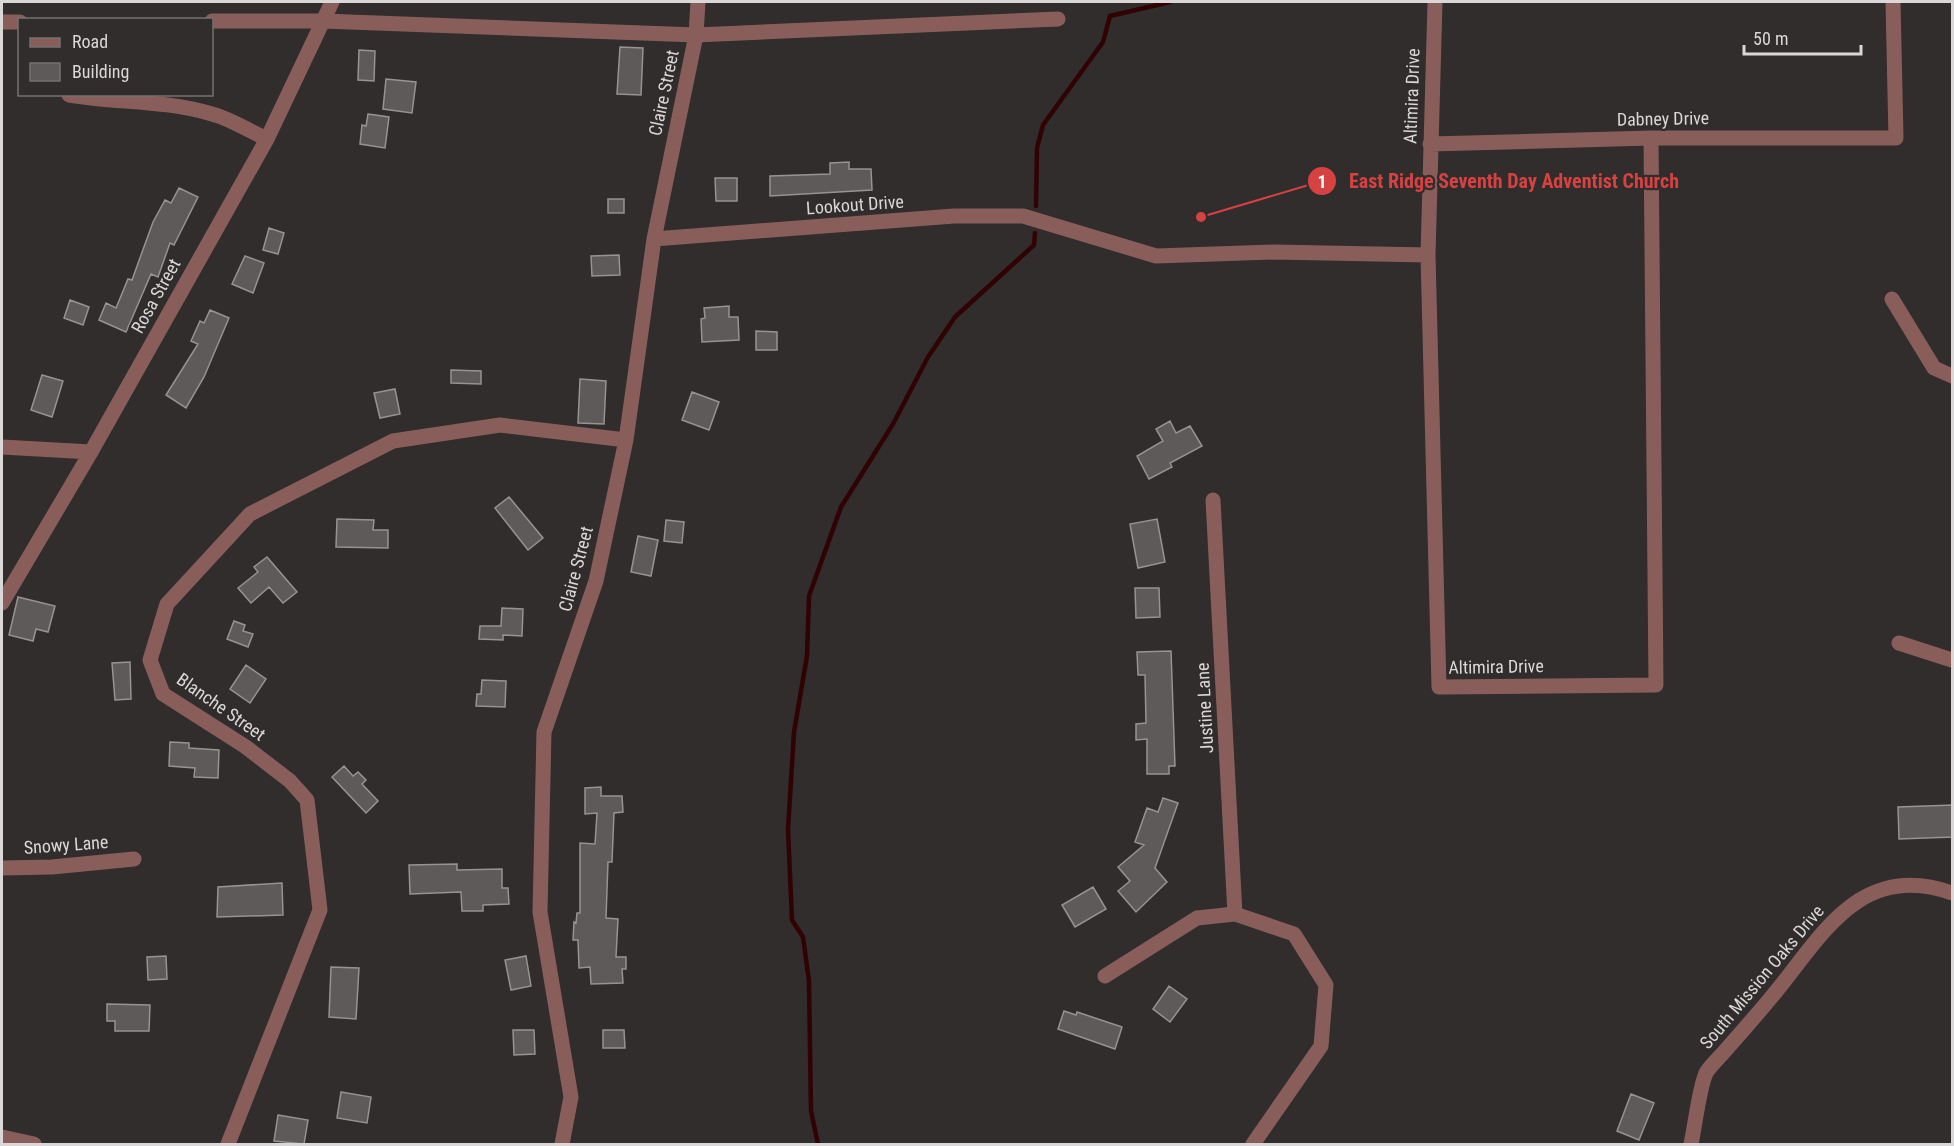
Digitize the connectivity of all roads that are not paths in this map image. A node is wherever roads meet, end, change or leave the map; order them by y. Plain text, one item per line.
1 (332, 2) edge
2 (698, 2) edge
3 (1435, 2) edge
4 (1893, 2) edge
5 (1058, 19) dead end
6 (213, 21) edge
7 (323, 21) junction
8 (2, 22) edge
9 (18, 22) edge
10 (696, 35) junction
11 (75, 96) edge
12 (1651, 138) junction
13 (267, 139) junction
14 (1430, 144) junction
15 (654, 239) junction
16 (1428, 255) junction
17 (1892, 298) dead end
18 (1953, 376) edge
19 (626, 440) junction
20 (2, 447) edge
21 (91, 452) junction
22 (1213, 500) dead end
23 (2, 603) edge
24 (1899, 643) dead end
25 (1953, 660) edge
26 (134, 859) dead end
27 (2, 868) edge
28 (1953, 893) edge
29 (1235, 914) junction
30 (1105, 976) dead end
31 (2, 1137) edge
32 (31, 1144) edge
33 (228, 1144) edge
34 (562, 1144) edge
35 (1253, 1144) edge
36 (1691, 1144) edge

1 - 7 street, Rosa Street
2 - 10 street, Claire Street
3 - 14 street, Altimira Drive
4 - 12 street, Dabney Drive
5 - 10 street
6 - 7 street
7 - 10 street
7 - 13 street, Rosa Street
8 - 9 street
10 - 15 street, Claire Street
11 - 13 street
12 - 14 street, Dabney Drive
12 - 16 street, Altimira Drive
13 - 21 street, Rosa Street
14 - 16 street, Altimira Drive
15 - 16 street, Lookout Drive
15 - 19 street, Claire Street
17 - 18 street
19 - 33 street, Blanche Street
19 - 34 street, Claire Street
20 - 21 street
21 - 23 street, Rosa Street
22 - 29 street, Justine Lane
24 - 25 street
26 - 27 street, Snowy Lane
28 - 36 street, South Mission Oaks Drive
29 - 30 street
29 - 35 street
31 - 32 street

